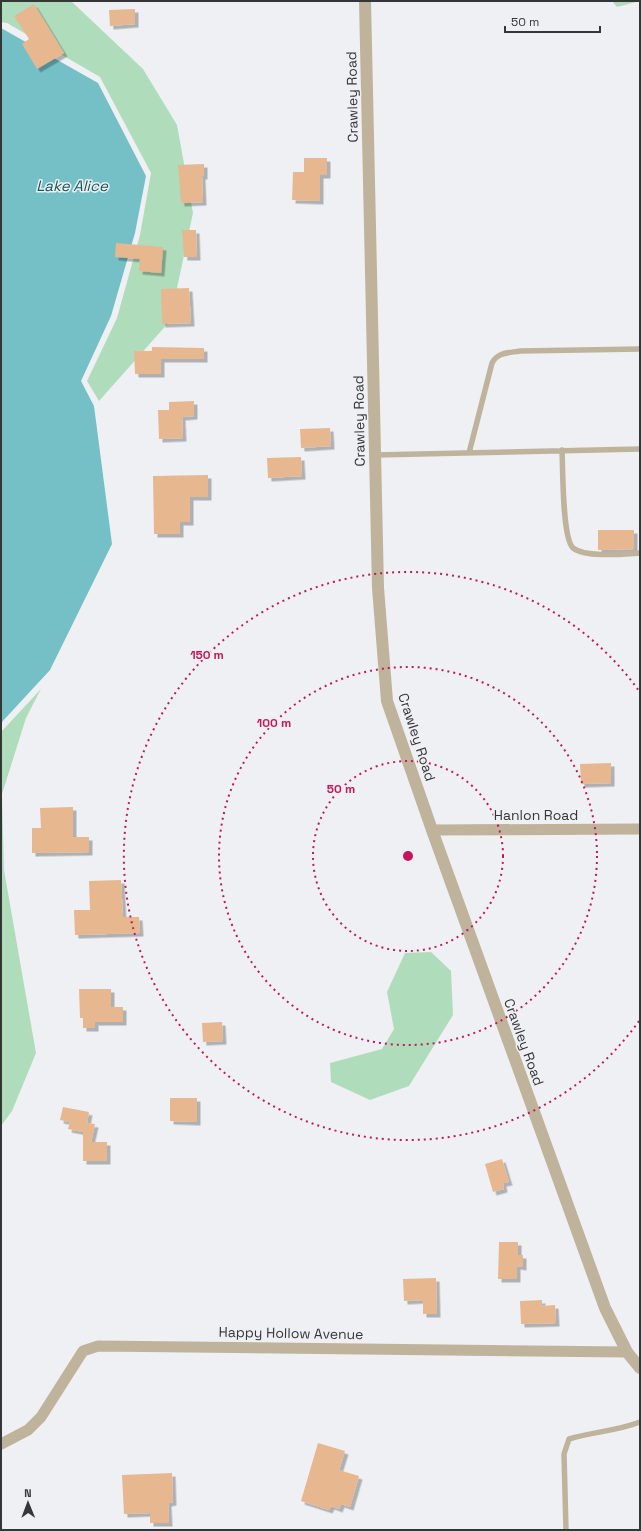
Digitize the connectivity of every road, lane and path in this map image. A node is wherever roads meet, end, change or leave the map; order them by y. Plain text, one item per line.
1 (365, 1) edge
2 (640, 349) edge
3 (640, 449) edge
4 (562, 450) junction
5 (469, 453) junction
6 (375, 455) junction
7 (640, 553) edge
8 (640, 829) edge
9 (432, 830) junction
10 (627, 1352) junction
11 (640, 1368) edge
12 (640, 1422) edge
13 (1, 1444) edge
14 (566, 1530) edge

1 - 6 street, Crawley Road
2 - 5 lane
3 - 4 lane
4 - 5 lane
4 - 7 lane
5 - 6 lane
6 - 9 street, Crawley Road
8 - 9 street, Hanlon Road
9 - 10 street, Crawley Road
10 - 11 street, Crawley Road
10 - 13 street, Happy Hollow Avenue
12 - 14 lane

